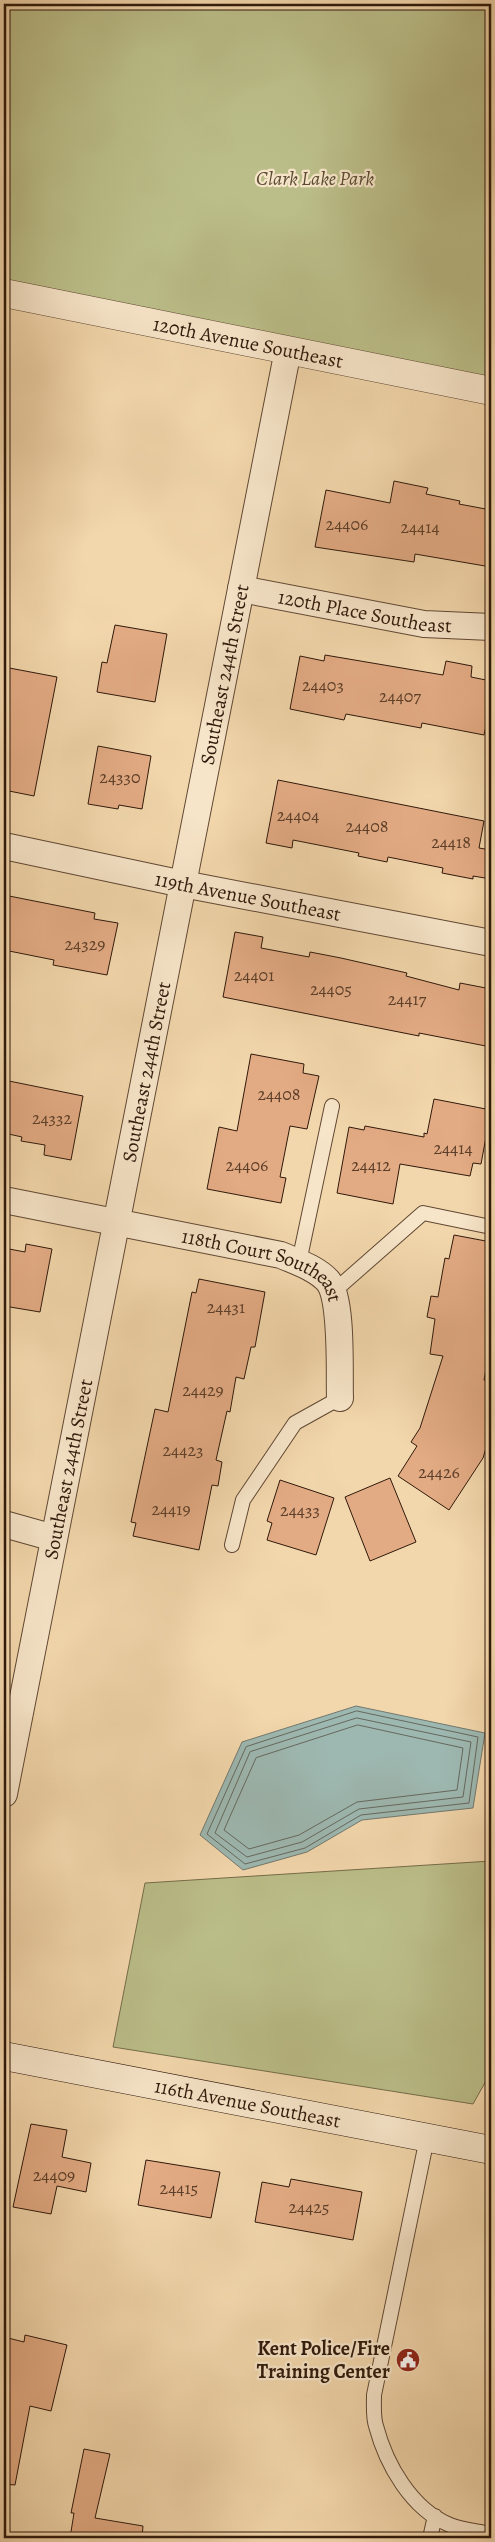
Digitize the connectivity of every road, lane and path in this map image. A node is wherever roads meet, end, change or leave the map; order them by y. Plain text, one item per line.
1 (4, 293) edge
2 (288, 350) junction
3 (491, 391) edge
4 (241, 589) junction
5 (491, 627) edge
6 (4, 846) edge
7 (183, 884) junction
8 (491, 943) edge
9 (332, 1106) dead end
10 (4, 1200) edge
11 (116, 1223) junction
12 (491, 1227) edge
13 (299, 1262) junction
14 (332, 1293) junction
15 (340, 1398) joint
16 (4, 1524) edge
17 (54, 1538) junction
18 (232, 1545) dead end
19 (4, 1794) edge
20 (4, 2056) edge
21 (428, 2138) junction
22 (491, 2150) edge
23 (434, 2516) junction
24 (491, 2534) edge
25 (430, 2538) edge

1 - 2 street, 120th Avenue Southeast
2 - 3 street, 120th Avenue Southeast
2 - 4 street, Southeast 244th Street
4 - 5 street, 120th Place Southeast
4 - 7 street, Southeast 244th Street
6 - 7 street, 119th Avenue Southeast
7 - 8 street, 119th Avenue Southeast
7 - 11 street, Southeast 244th Street
9 - 13 lane
10 - 11 street, 118th Court Southeast
11 - 13 street, 118th Court Southeast
11 - 17 street, Southeast 244th Street
12 - 14 lane
13 - 14 street, 118th Court Southeast
14 - 15 street, 118th Court Southeast
15 - 18 lane
16 - 17 street
17 - 19 street, Southeast 244th Street
20 - 21 street, 116th Avenue Southeast
21 - 22 street, 116th Avenue Southeast
21 - 23 lane
23 - 24 lane
23 - 25 lane

